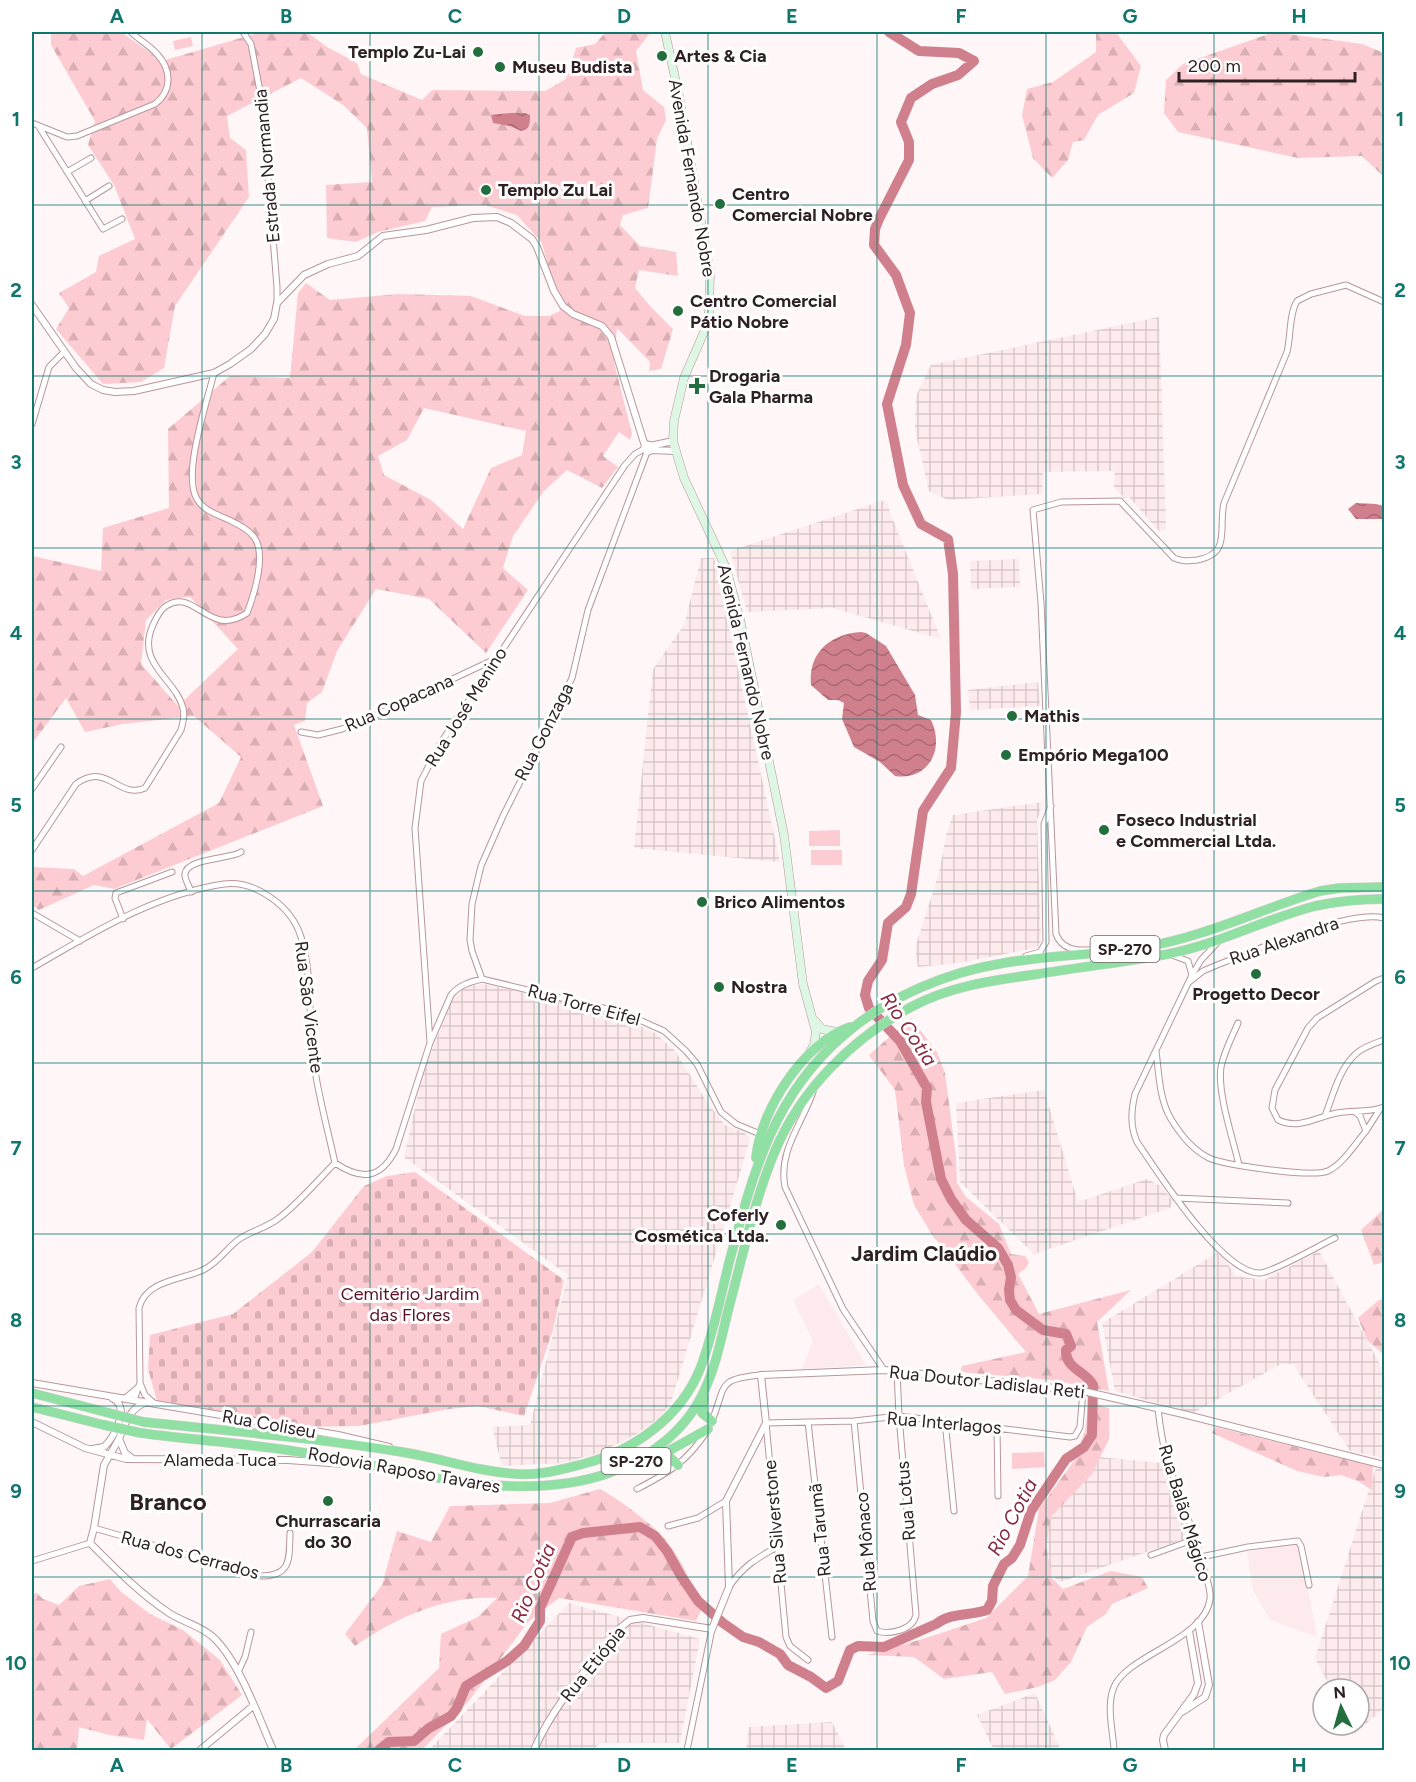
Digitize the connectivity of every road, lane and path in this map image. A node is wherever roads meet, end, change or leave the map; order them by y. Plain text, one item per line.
1 (131, 32) edge
2 (243, 32) edge
3 (665, 32) edge
4 (32, 123) edge
5 (39, 127) junction
6 (91, 158) dead end
7 (67, 172) junction
8 (109, 186) dead end
9 (85, 201) junction
10 (122, 219) dead end
11 (1384, 302) edge
12 (277, 303) junction
13 (32, 305) edge
14 (64, 352) junction
15 (214, 373) junction
16 (32, 424) edge
17 (673, 441) junction
18 (648, 448) junction
19 (676, 450) junction
20 (494, 660) junction
21 (301, 732) dead end
22 (62, 747) dead end
23 (525, 752) dead end
24 (532, 756) junction
25 (32, 789) edge
26 (505, 792) dead end
27 (512, 796) junction
28 (1052, 804) junction
29 (1044, 830) junction
30 (1053, 830) junction
31 (32, 850) edge
32 (242, 852) dead end
33 (172, 872) dead end
34 (1384, 887) edge
35 (191, 892) junction
36 (1384, 899) edge
37 (32, 913) edge
38 (1384, 918) edge
39 (123, 919) junction
40 (80, 941) junction
41 (1219, 941) junction
42 (1145, 947) junction
43 (1168, 954) junction
44 (32, 968) edge
45 (968, 971) junction
46 (1192, 975) junction
47 (1384, 978) edge
48 (482, 979) junction
49 (1188, 983) junction
50 (814, 1020) junction
51 (861, 1022) junction
52 (1238, 1023) dead end
53 (836, 1032) junction
54 (1384, 1040) edge
55 (430, 1043) junction
56 (1156, 1051) junction
57 (808, 1056) junction
58 (816, 1084) junction
59 (1382, 1108) edge
60 (1355, 1112) junction
61 (1325, 1116) junction
62 (1366, 1131) junction
63 (760, 1134) junction
64 (335, 1163) junction
65 (1239, 1165) junction
66 (755, 1173) junction
67 (1176, 1198) junction
68 (1288, 1203) dead end
69 (1335, 1238) dead end
70 (884, 1370) junction
71 (897, 1371) junction
72 (761, 1375) junction
73 (32, 1383) edge
74 (139, 1386) junction
75 (705, 1391) junction
76 (1085, 1391) junction
77 (32, 1393) edge
78 (108, 1396) junction
79 (126, 1398) junction
80 (134, 1400) junction
81 (151, 1402) junction
82 (32, 1407) edge
83 (1158, 1409) junction
84 (130, 1414) junction
85 (899, 1416) junction
86 (854, 1420) junction
87 (945, 1421) junction
88 (32, 1422) edge
89 (808, 1422) junction
90 (766, 1423) junction
91 (710, 1425) junction
92 (997, 1427) junction
93 (289, 1428) junction
94 (119, 1439) junction
95 (319, 1441) junction
96 (85, 1448) junction
97 (97, 1452) junction
98 (403, 1452) junction
99 (664, 1453) junction
100 (111, 1456) junction
101 (134, 1460) junction
102 (104, 1465) junction
103 (369, 1465) junction
104 (1384, 1465) edge
105 (678, 1466) junction
106 (609, 1473) junction
107 (637, 1489) dead end
108 (998, 1496) dead end
109 (726, 1501) junction
110 (954, 1511) dead end
111 (668, 1526) dead end
112 (94, 1528) junction
113 (290, 1533) dead end
114 (1195, 1539) junction
115 (90, 1543) junction
116 (777, 1547) junction
117 (1150, 1555) dead end
118 (1201, 1557) junction
119 (32, 1560) edge
120 (1309, 1585) dead end
121 (729, 1587) junction
122 (1198, 1622) junction
123 (713, 1626) junction
124 (909, 1627) joint
125 (1189, 1630) junction
126 (251, 1632) dead end
127 (832, 1637) dead end
128 (808, 1660) dead end
129 (238, 1672) junction
130 (253, 1706) junction
131 (1182, 1713) junction
132 (200, 1750) edge
133 (273, 1750) edge
134 (534, 1750) edge
135 (687, 1750) edge
136 (1114, 1750) edge
137 (1165, 1750) edge

1 - 5 street
2 - 12 street, Estrada Normandia
3 - 17 main road, Avenida Fernando Nobre
4 - 5 street
5 - 7 street
6 - 7 street
7 - 9 street
8 - 9 street
9 - 10 street
11 - 28 street
12 - 15 street, Estrada Normandia
12 - 18 street, Estrada Normandia
13 - 14 street, Estrada Normandia
14 - 15 street, Estrada Normandia
14 - 16 street
15 - 31 street
17 - 18 street
17 - 19 main road, Avenida Fernando Nobre
18 - 19 street
18 - 20 street, Rua José Menino
18 - 24 street, Rua Gonzaga
19 - 50 main road, Avenida Fernando Nobre
20 - 21 street, Rua Copacana
20 - 55 street, Rua José Menino
22 - 25 street
23 - 24 street
24 - 27 street, Rua Gonzaga
26 - 27 street
27 - 48 street, Rua Gonzaga
28 - 29 street
28 - 30 street
29 - 30 street
29 - 45 street
30 - 42 street
32 - 35 street
33 - 39 street
34 - 42 highway, Rodovia Raposo Tavares / SP-270
35 - 39 street, Rua São Vicente
35 - 64 street, Rua São Vicente
36 - 41 highway, Rodovia Raposo Tavares / SP-270
37 - 40 street
38 - 49 street, Rua Alexandra
39 - 40 street, Rua São Vicente
40 - 44 street, Rua São Vicente
41 - 43 highway, Rodovia Raposo Tavares / SP-270
41 - 46 street
42 - 45 highway, Rodovia Raposo Tavares / SP-270
43 - 46 street
43 - 58 highway, Rodovia Raposo Tavares / SP-270
45 - 51 highway, Rodovia Raposo Tavares / SP-270
46 - 49 street
47 - 61 street
48 - 55 street
48 - 63 street, Rua Torre Eifel
49 - 56 street
50 - 53 main road
50 - 57 main road
51 - 53 highway
51 - 66 highway, Rodovia Raposo Tavares / SP-270
52 - 65 street
53 - 57 highway
54 - 61 street
55 - 64 street
56 - 65 street
56 - 67 street
57 - 63 highway
58 - 70 street
58 - 75 highway, Rodovia Raposo Tavares / SP-270
59 - 60 street
59 - 62 street
60 - 61 street
60 - 62 street
62 - 65 street
63 - 66 highway
64 - 74 street
66 - 98 highway, Rodovia Raposo Tavares / SP-270
67 - 68 street
67 - 69 street
70 - 71 street, Rua Doutor Ladislau Reti
70 - 72 street, Rua Doutor Ladislau Reti
71 - 76 street, Rua Doutor Ladislau Reti
71 - 85 street, Rua Lotus
72 - 90 street, Rua Silverstone
72 - 91 street, Rua Doutor Ladislau Reti
73 - 78 street, Rua Coliseu
74 - 79 street
74 - 80 street
74 - 81 street
75 - 91 highway
75 - 106 highway, Rodovia Raposo Tavares / SP-270
76 - 83 street, Rua Doutor Ladislau Reti
76 - 92 street, Rua Interlagos
77 - 95 highway, Rodovia Raposo Tavares / SP-270, bridge
78 - 79 street, Rua Coliseu
78 - 96 street
79 - 80 street, Rua Coliseu
80 - 81 street, Rua Coliseu
80 - 84 street
81 - 84 street
81 - 93 street, Rua Coliseu
82 - 103 highway, Rodovia Raposo Tavares / SP-270, bridge
83 - 104 street, Rua Doutor Ladislau Reti
83 - 114 street, Rua Balão Mágico
84 - 94 street
85 - 86 street, Rua Interlagos
85 - 87 street, Rua Interlagos
85 - 124 street, Rua Lotus
86 - 89 street, Rua Interlagos
86 - 124 street, Rua Mônaco
87 - 92 street, Rua Interlagos
87 - 110 street
88 - 96 street, Alameda Tuca
89 - 90 street, Rua Interlagos
89 - 127 street, Rua Tarumã
90 - 109 street
90 - 116 street, Rua Silverstone
91 - 99 highway
91 - 105 street, Rua Doutor Ladislau Reti
92 - 108 street
93 - 95 highway
93 - 98 street, Rua Coliseu
94 - 100 street
94 - 101 street
95 - 98 highway, Rodovia Raposo Tavares / SP-270
96 - 97 street, Alameda Tuca
97 - 100 street, Alameda Tuca
97 - 102 street
99 - 105 highway
99 - 106 highway
100 - 101 street, Alameda Tuca
100 - 102 street
101 - 103 street, Alameda Tuca
102 - 112 street
103 - 106 highway, Rodovia Raposo Tavares / SP-270
105 - 107 street, Rua Doutor Ladislau Reti
109 - 111 street
109 - 121 street
112 - 113 street, Rua dos Cerrados
112 - 115 street
114 - 117 street
114 - 118 street, Rua Balão Mágico
115 - 119 street
115 - 129 street
116 - 121 street
116 - 128 street, Rua Silverstone
118 - 120 street
118 - 122 street, Rua Balão Mágico
121 - 123 street
122 - 125 street, Rua Balão Mágico
122 - 131 street
123 - 134 street, Rua Etiópia
123 - 135 street
125 - 131 street
125 - 136 street, Rua Balão Mágico
126 - 129 street
129 - 130 street
130 - 132 street
130 - 133 street
131 - 137 street

